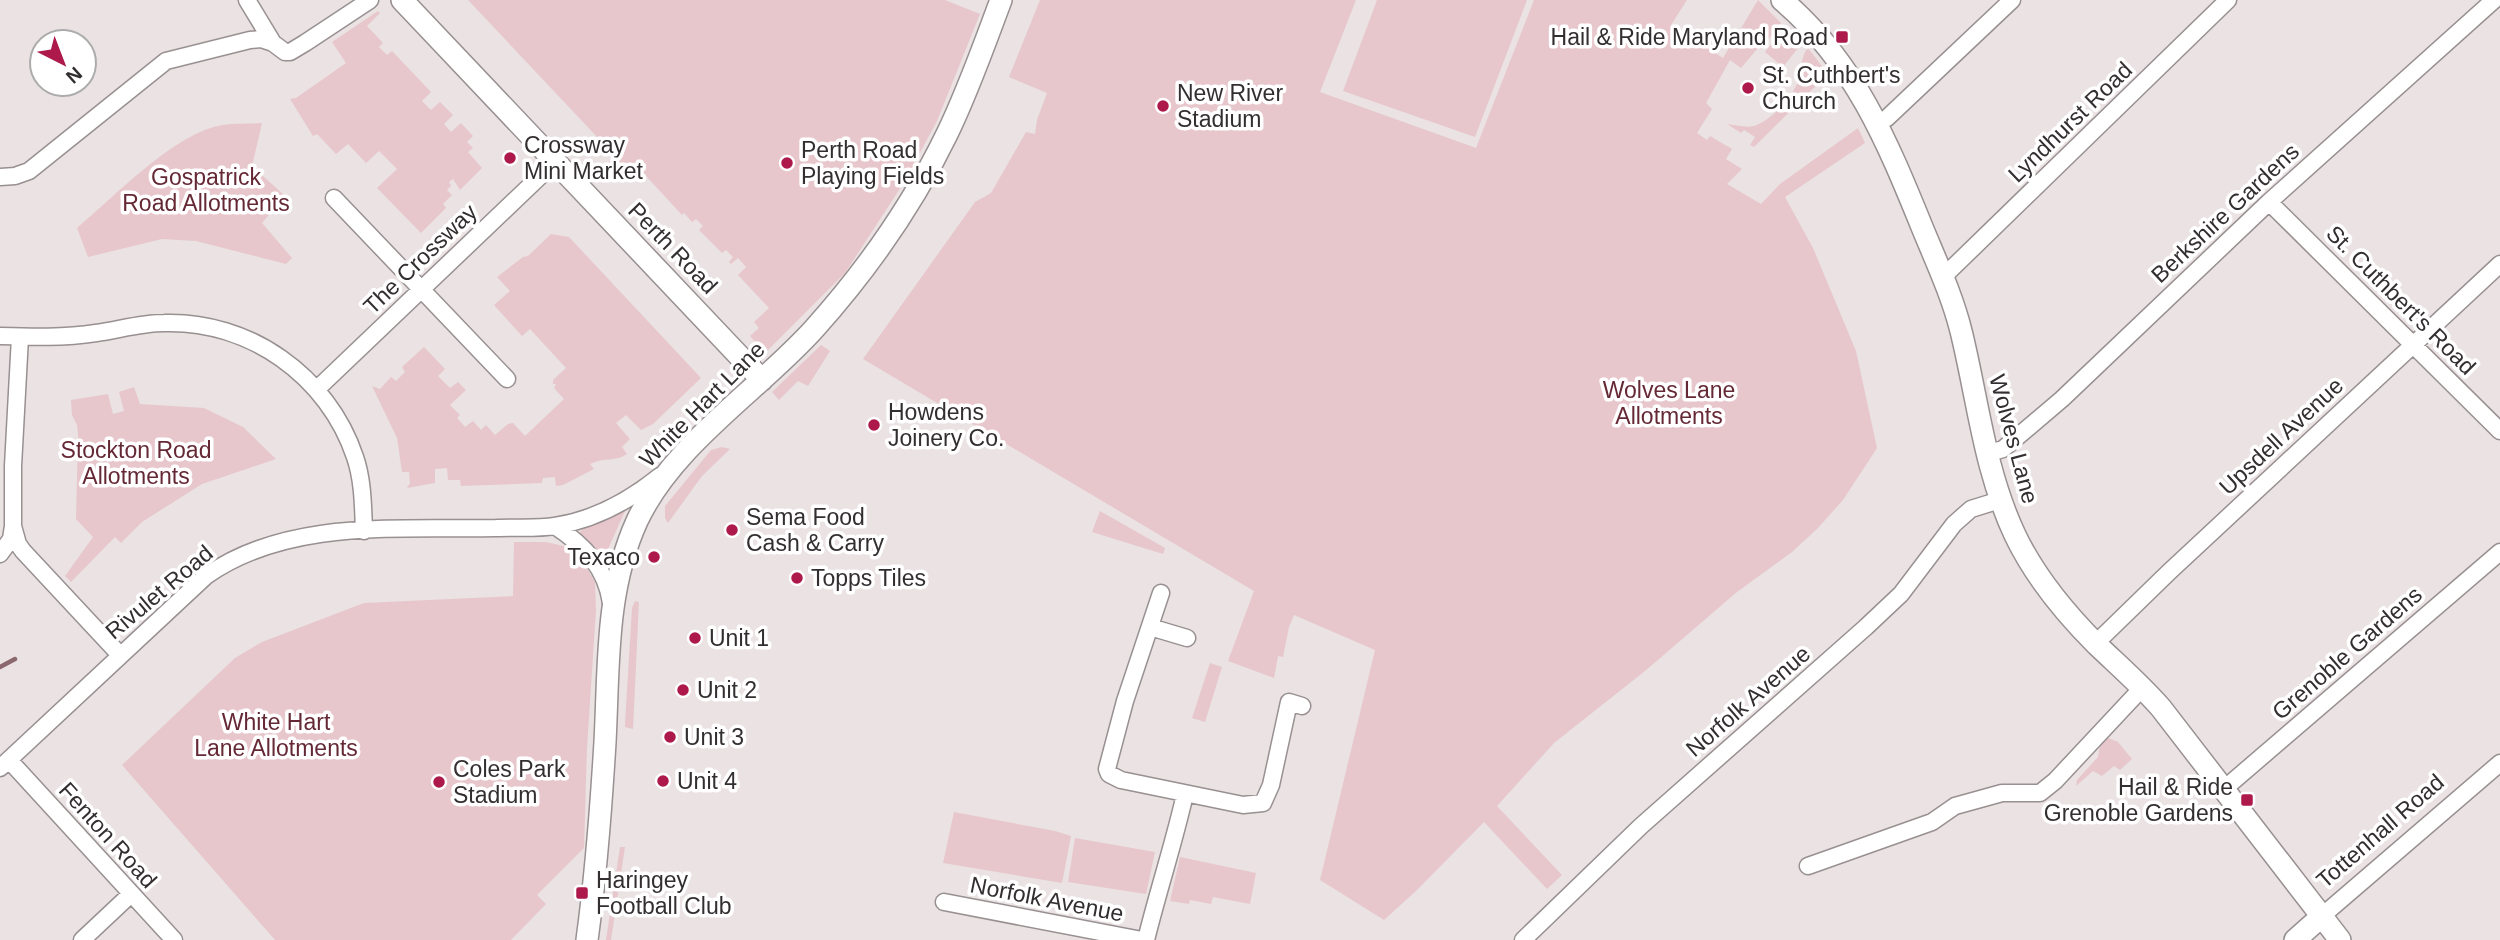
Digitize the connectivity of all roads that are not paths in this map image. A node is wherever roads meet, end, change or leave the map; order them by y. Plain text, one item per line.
1 (370, 0) edge
2 (402, 0) edge
3 (1001, 0) edge
4 (2012, 0) edge
5 (2228, 0) edge
6 (2494, 0) edge
7 (1785, 1) edge
8 (248, 2) edge
9 (273, 43) junction
10 (232, 44) junction
11 (1877, 124) junction
12 (555, 162) junction
13 (0, 177) edge
14 (334, 198) dead end
15 (2269, 202) junction
16 (2500, 264) edge
17 (1942, 277) junction
18 (421, 289) junction
19 (0, 336) edge
20 (20, 337) junction
21 (2412, 344) junction
22 (507, 379) dead end
23 (762, 380) junction
24 (317, 390) junction
25 (2500, 431) edge
26 (1986, 454) junction
27 (681, 458) junction
28 (7, 466) edge
29 (2000, 500) junction
30 (13, 526) junction
31 (555, 526) junction
32 (364, 531) junction
33 (23, 551) junction
34 (2500, 552) edge
35 (0, 554) edge
36 (1161, 593) dead end
37 (612, 606) junction
38 (1150, 627) junction
39 (1187, 638) dead end
40 (2096, 643) junction
41 (120, 655) junction
42 (2143, 687) junction
43 (1302, 706) dead end
44 (2500, 763) edge
45 (4, 764) edge
46 (2224, 789) junction
47 (1185, 794) junction
48 (1808, 866) dead end
49 (131, 894) junction
50 (944, 902) dead end
51 (2322, 916) junction
52 (82, 940) edge
53 (174, 940) edge
54 (587, 940) edge
55 (1144, 940) edge
56 (1523, 940) edge
57 (2295, 940) edge
58 (2340, 940) edge

1 - 9 street
2 - 12 street, Perth Road
3 - 23 street, White Hart Lane
4 - 11 street
5 - 17 street, Lyndhurst Road
6 - 15 street, Berkshire Gardens
7 - 11 street, Wolves Lane
8 - 9 street
8 - 10 street
9 - 10 street
10 - 13 street
11 - 17 street, Wolves Lane
12 - 18 street, The Crossway
12 - 23 street, Perth Road
14 - 18 street
15 - 21 street, St. Cuthbert's Road
15 - 26 street, Berkshire Gardens
16 - 21 street, Upsdell Avenue
17 - 26 street, Wolves Lane
18 - 22 street
18 - 24 street, The Crossway
19 - 20 street
20 - 24 street
20 - 28 street
21 - 25 street, St. Cuthbert's Road
21 - 40 street, Upsdell Avenue
23 - 27 street, White Hart Lane
24 - 32 street
26 - 29 street, Wolves Lane
27 - 31 street, Rivulet Road
27 - 37 street, White Hart Lane
28 - 30 street
29 - 40 street, Wolves Lane
29 - 56 street, Norfolk Avenue
30 - 33 street
30 - 35 street
31 - 32 street, Rivulet Road
31 - 37 street
32 - 41 street, Rivulet Road
33 - 35 street
33 - 41 street
34 - 46 street, Grenoble Gardens
36 - 38 street
37 - 54 street, White Hart Lane
38 - 39 street
38 - 47 street
40 - 42 street, Wolves Lane
41 - 45 street, Rivulet Road
42 - 46 street, Wolves Lane
42 - 48 street
43 - 47 street
44 - 51 street, Tottenhall Road
45 - 49 street, Fenton Road
46 - 51 street, Wolves Lane
47 - 55 street
49 - 52 street
49 - 53 street, Fenton Road
50 - 55 street, Norfolk Avenue
51 - 57 street, Tottenhall Road
51 - 58 street, Wolves Lane

